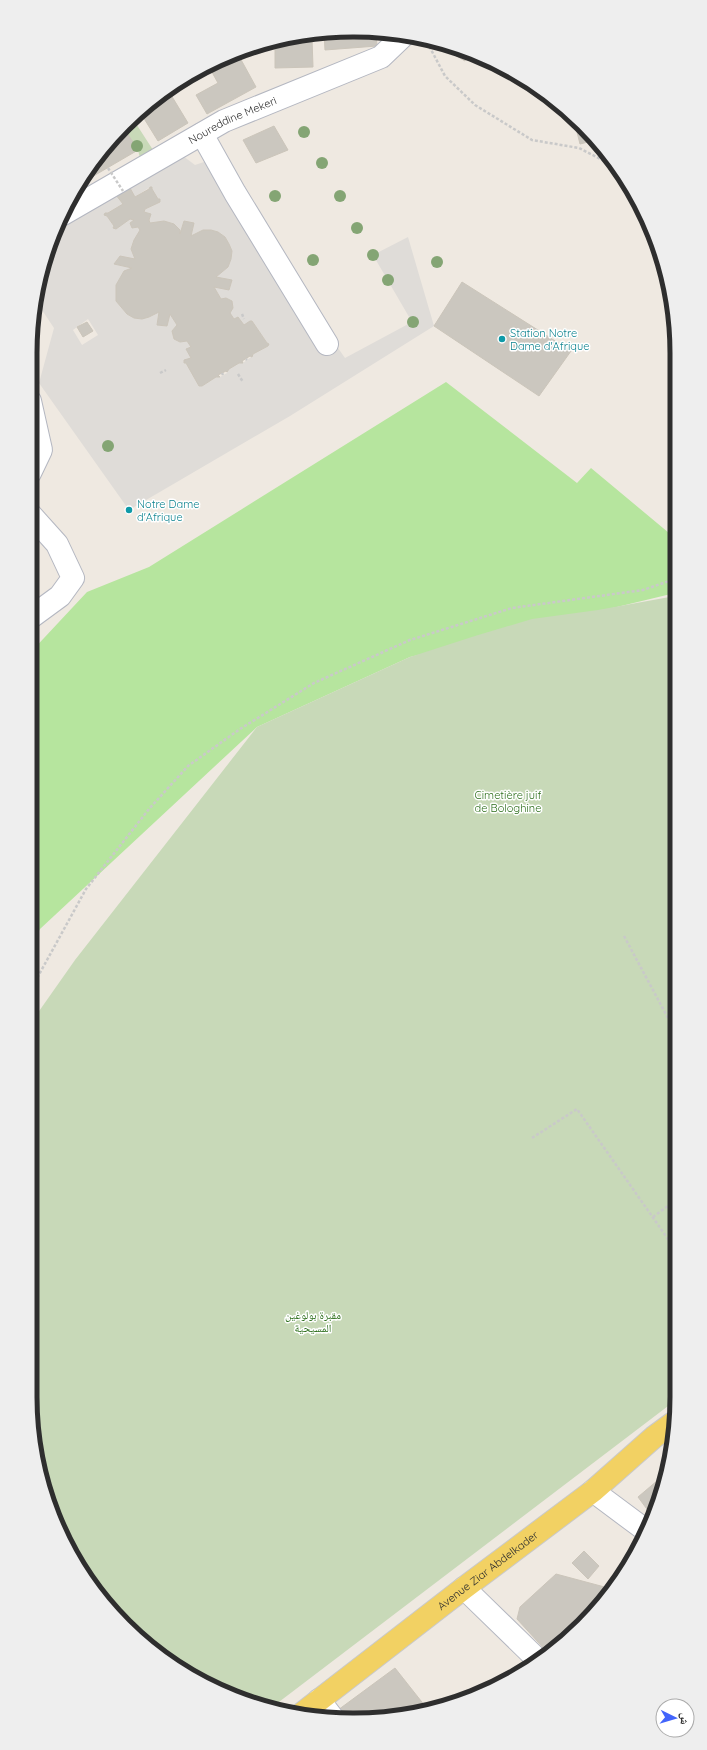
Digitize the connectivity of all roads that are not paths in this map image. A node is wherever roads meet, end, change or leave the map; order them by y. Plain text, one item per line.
1 (398, 40) edge
2 (202, 134) junction
3 (73, 208) edge
4 (327, 344) dead end
5 (37, 432) edge
6 (37, 458) edge
7 (37, 522) edge
8 (37, 613) edge
9 (668, 1427) edge
10 (593, 1491) junction
11 (641, 1527) edge
12 (464, 1588) junction
13 (534, 1656) edge
14 (326, 1708) edge

1 - 2 street, Noureddine Mekeri
2 - 3 street, Noureddine Mekeri
2 - 4 street
5 - 6 street
7 - 8 street
9 - 10 main road, Avenue Ziar Abdelkader
10 - 11 street
10 - 12 main road, Avenue Ziar Abdelkader
12 - 13 street
12 - 14 main road, Avenue Ziar Abdelkader

